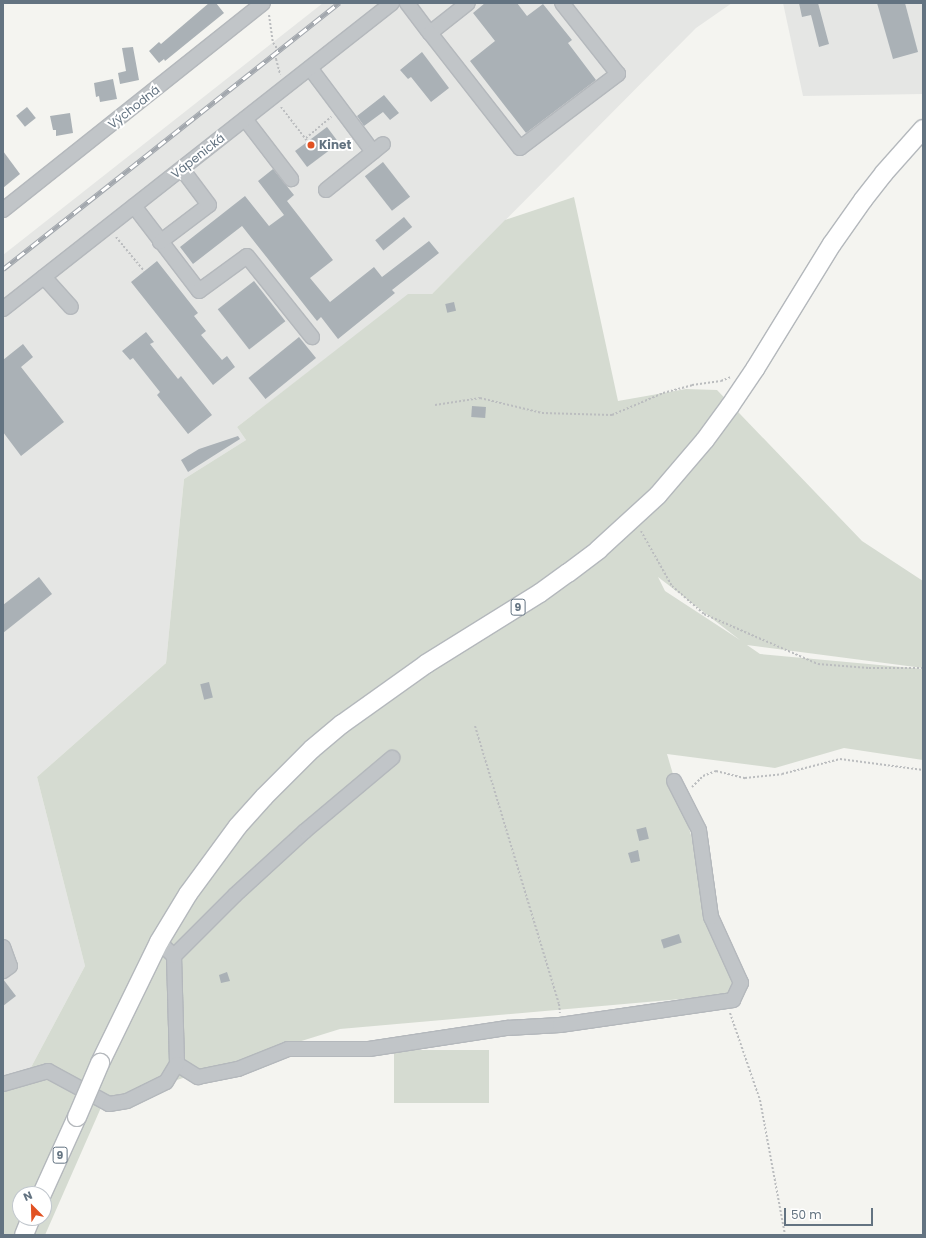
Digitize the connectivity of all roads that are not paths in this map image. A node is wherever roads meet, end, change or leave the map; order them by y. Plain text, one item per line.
1 (392, 3) edge
2 (407, 3) edge
3 (468, 3) edge
4 (562, 3) edge
5 (263, 4) edge
6 (430, 33) junction
7 (310, 68) junction
8 (245, 119) junction
9 (923, 129) edge
10 (182, 169) junction
11 (291, 179) dead end
12 (326, 190) dead end
13 (134, 206) junction
14 (3, 210) edge
15 (160, 242) junction
16 (44, 277) junction
17 (71, 307) dead end
18 (3, 309) edge
19 (312, 337) dead end
20 (392, 758) dead end
21 (674, 781) dead end
22 (159, 942) junction
23 (3, 947) edge
24 (174, 956) junction
25 (3, 971) edge
26 (177, 1064) junction
27 (3, 1084) edge
28 (46, 1186) edge

1 - 7 street, Vápenická
2 - 6 street
3 - 6 street
4 - 6 street
5 - 14 street, Východná
7 - 8 street, Vápenická
7 - 12 street
8 - 10 street, Vápenická
8 - 11 street
9 - 22 main road, 9
10 - 13 street, Vápenická
10 - 15 street
13 - 15 street
13 - 16 street, Vápenická
15 - 19 street
16 - 17 street
16 - 18 street, Vápenická
20 - 24 street
21 - 26 street
22 - 24 street
22 - 28 main road, 9, bridge
23 - 25 street
24 - 26 street
26 - 27 street

